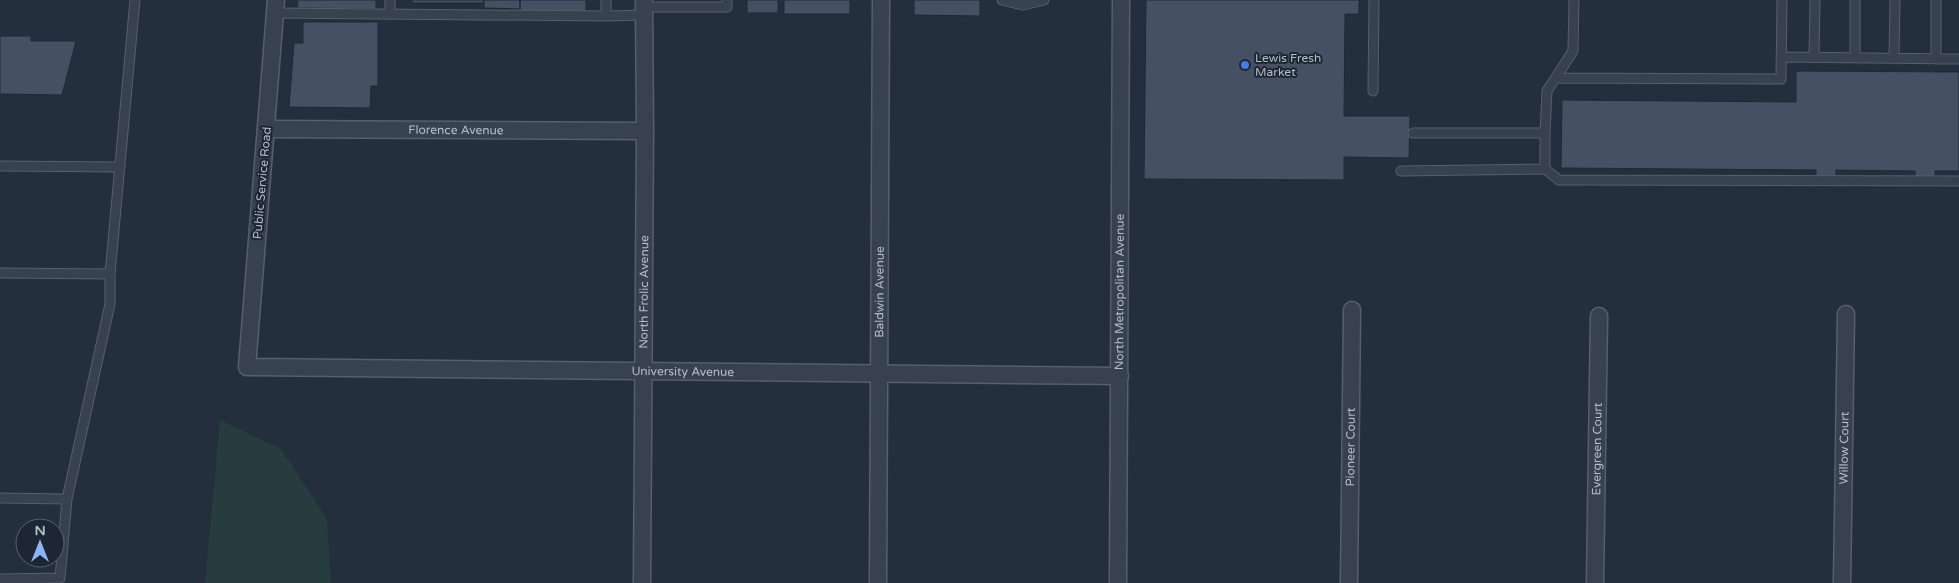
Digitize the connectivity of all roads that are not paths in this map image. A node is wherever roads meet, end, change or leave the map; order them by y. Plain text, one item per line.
1 (135, 0) edge
2 (390, 0) edge
3 (606, 0) edge
4 (727, 0) edge
5 (881, 0) edge
6 (1002, 0) edge
7 (1044, 0) edge
8 (1121, 0) edge
9 (1374, 0) edge
10 (1574, 0) edge
11 (1782, 0) edge
12 (1815, 0) edge
13 (1855, 0) edge
14 (1895, 0) edge
15 (1936, 0) edge
16 (276, 7) edge
17 (644, 7) edge
18 (390, 14) junction
19 (606, 16) junction
20 (1782, 57) junction
21 (1814, 57) junction
22 (1855, 58) junction
23 (1894, 58) junction
24 (1936, 58) junction
25 (1959, 59) edge
26 (1556, 78) junction
27 (1373, 91) dead end
28 (266, 129) junction
29 (645, 131) junction
30 (1413, 133) dead end
31 (1545, 133) junction
32 (0, 166) edge
33 (120, 167) junction
34 (1545, 169) junction
35 (1401, 171) dead end
36 (1959, 181) edge
37 (0, 273) edge
38 (110, 274) junction
39 (1352, 310) dead end
40 (1846, 314) dead end
41 (1599, 316) dead end
42 (247, 367) joint
43 (643, 371) junction
44 (879, 373) junction
45 (1120, 376) junction
46 (0, 498) edge
47 (67, 499) junction
48 (0, 579) edge
49 (642, 583) edge
50 (878, 583) edge
51 (1118, 583) edge
52 (1349, 583) edge
53 (1595, 583) edge
54 (1842, 583) edge

1 - 33 lane
2 - 18 lane
3 - 19 lane
4 - 17 lane
5 - 44 street, Baldwin Avenue
6 - 7 lane
8 - 45 street, North Metropolitan Avenue
9 - 27 lane
10 - 26 lane
11 - 20 lane
12 - 21 lane
13 - 22 lane
14 - 23 lane
15 - 24 lane
16 - 18 lane
16 - 28 street, Public Service Road
17 - 19 lane
17 - 29 street, North Frolic Avenue
18 - 19 lane
20 - 21 lane
20 - 26 lane
21 - 22 lane
22 - 23 lane
23 - 24 lane
24 - 25 lane
26 - 31 lane
28 - 29 street, Florence Avenue
28 - 42 street, Public Service Road
29 - 43 street, North Frolic Avenue
30 - 31 lane
31 - 34 lane
32 - 33 lane
33 - 38 lane
34 - 35 lane
34 - 36 lane
37 - 38 lane
38 - 47 lane
39 - 52 street, Pioneer Court
40 - 54 street, Willow Court
41 - 53 street, Evergreen Court
42 - 43 street, University Avenue
43 - 44 street, University Avenue
43 - 49 street, North Frolic Avenue
44 - 45 street, University Avenue
44 - 50 street, Baldwin Avenue
45 - 51 street, North Metropolitan Avenue
46 - 47 lane
47 - 48 lane

